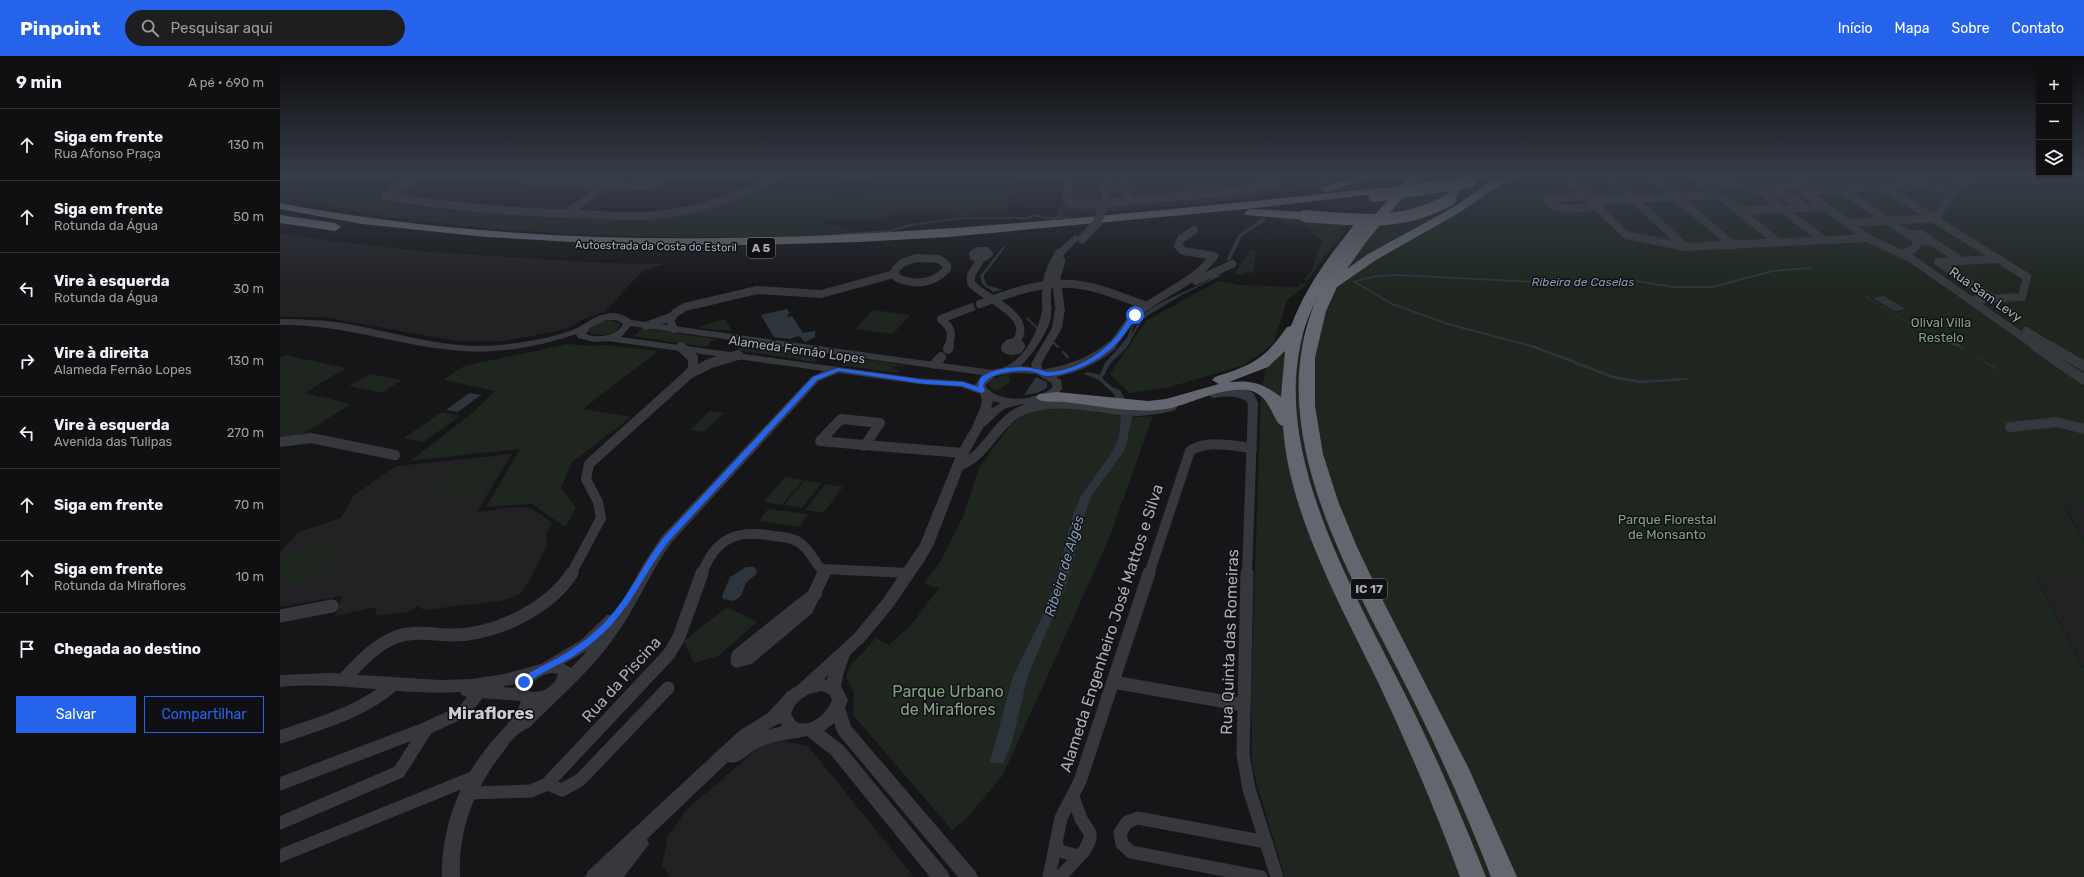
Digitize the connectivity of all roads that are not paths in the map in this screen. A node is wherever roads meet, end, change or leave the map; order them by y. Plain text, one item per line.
1 (282, 213) edge
2 (319, 213) edge
3 (349, 213) edge
4 (553, 213) edge
5 (660, 213) edge
6 (1096, 213) edge
7 (1102, 213) edge
8 (1157, 213) edge
9 (1217, 213) edge
10 (1255, 213) edge
11 (1370, 213) edge
12 (1385, 213) edge
13 (1415, 213) edge
14 (1450, 213) edge
15 (1604, 213) edge
16 (1649, 213) edge
17 (1695, 213) edge
18 (1742, 213) edge
19 (1788, 213) edge
20 (1833, 213) edge
21 (1876, 213) edge
22 (1925, 213) edge
23 (1941, 213) edge
24 (566, 214) joint
25 (280, 219) edge
26 (1934, 219) junction
27 (1888, 221) junction
28 (1847, 223) junction
29 (391, 227) junction
30 (1194, 230) dead end
31 (1908, 234) junction
32 (1868, 238) junction
33 (1824, 240) junction
34 (1918, 241) junction
35 (1932, 241) junction
36 (1778, 242) junction
37 (1733, 245) junction
38 (1685, 247) junction
39 (1901, 254) junction
40 (978, 258) dead end
41 (1998, 259) junction
42 (1962, 261) junction
43 (1211, 262) junction
44 (896, 276) junction
45 (1331, 286) junction
46 (1176, 291) junction
47 (1992, 298) junction
48 (993, 299) junction
49 (1971, 300) junction
50 (980, 304) tunnel mouth
51 (1148, 306) junction
52 (967, 309) tunnel mouth
53 (1988, 312) junction
54 (673, 316) junction
55 (1301, 316) junction
56 (280, 322) edge
57 (628, 323) junction
58 (280, 326) edge
59 (646, 326) junction
60 (674, 329) junction
61 (582, 332) junction
62 (608, 338) junction
63 (1016, 342) dead end
64 (681, 347) junction
65 (948, 348) dead end
66 (738, 355) junction
67 (898, 360) junction
68 (809, 365) junction
69 (1081, 366) junction
70 (2084, 366) edge
71 (838, 369) junction
72 (1008, 370) junction
73 (991, 373) junction
74 (1042, 373) junction
75 (689, 374) junction
76 (882, 375) junction
77 (815, 379) junction
78 (2084, 380) edge
79 (1057, 383) junction
80 (984, 392) junction
81 (1044, 397) junction
82 (1017, 401) junction
83 (978, 427) junction
84 (2010, 427) dead end
85 (2084, 430) edge
86 (280, 442) edge
87 (864, 446) junction
88 (1252, 448) junction
89 (963, 453) junction
90 (395, 455) dead end
91 (1298, 466) junction
92 (957, 467) junction
93 (825, 570) junction
94 (909, 573) junction
95 (634, 591) junction
96 (816, 593) junction
97 (332, 606) dead end
98 (280, 616) edge
99 (847, 650) junction
100 (541, 670) junction
101 (344, 679) junction
102 (280, 681) edge
103 (1113, 682) junction
104 (394, 684) junction
105 (432, 686) junction
106 (668, 688) dead end
107 (804, 688) junction
108 (833, 689) junction
109 (556, 690) junction
110 (480, 691) junction
111 (526, 697) junction
112 (785, 705) junction
113 (1244, 705) junction
114 (838, 710) junction
115 (427, 728) junction
116 (807, 730) junction
117 (509, 733) junction
118 (280, 737) edge
119 (479, 775) junction
120 (280, 784) edge
121 (547, 784) junction
122 (469, 793) junction
123 (1073, 797) junction
124 (280, 823) edge
125 (1266, 842) junction
126 (1056, 844) junction
127 (280, 856) edge
128 (1078, 856) junction
129 (451, 877) edge
130 (594, 877) edge
131 (613, 877) edge
132 (941, 877) edge
133 (969, 877) edge
134 (1049, 877) edge
135 (1060, 877) edge
136 (1261, 877) edge
137 (1277, 877) edge
138 (1473, 877) edge
139 (1504, 877) edge

1 - 29 highway, Autoestrada da Costa do Estoril / A 5
2 - 29 highway, Autoestrada da Costa do Estoril / A 5
3 - 29 highway
4 - 24 street
5 - 24 street
6 - 72 street, bridge
7 - 74 street, bridge
8 - 29 highway, Autoestrada da Costa do Estoril / A 5
9 - 29 highway, Autoestrada da Costa do Estoril / A 5
10 - 13 highway, bridge
11 - 55 highway, IC 17
12 - 45 highway, IC 17
14 - 45 highway
15 - 38 street
16 - 38 street
17 - 37 street
18 - 36 street
19 - 33 street
20 - 28 street, Rua Sam Levy
21 - 27 street
22 - 26 street
23 - 26 street
25 - 29 highway
26 - 27 street
26 - 41 street
27 - 28 street
27 - 31 street
28 - 32 street, Rua Sam Levy
30 - 43 street
31 - 34 street
31 - 35 street
32 - 33 street
32 - 39 street, Rua Sam Levy
33 - 36 street
34 - 35 street
34 - 39 street
35 - 42 street
36 - 37 street
37 - 38 street
39 - 49 street, Rua Sam Levy
40 - 48 street
41 - 42 street
41 - 47 street
42 - 47 street
43 - 46 street
43 - 46 street
44 - 44 street
44 - 54 street
45 - 139 highway, IC 17
46 - 51 street
47 - 49 street
48 - 50 street
48 - 51 street
48 - 63 street
49 - 53 street, Rua Sam Levy
51 - 69 street
52 - 65 street
53 - 70 street
53 - 78 street, Rua Sam Levy
54 - 59 street
54 - 60 street
55 - 79 highway
55 - 91 highway, IC 17
56 - 61 street
57 - 59 street, Alameda Fernão Lopes
57 - 61 street, Alameda Fernão Lopes
57 - 62 street
58 - 61 street
59 - 60 street, Alameda Fernão Lopes
60 - 67 street, Alameda Fernão Lopes
61 - 62 street, Alameda Fernão Lopes
62 - 64 street, Alameda Fernão Lopes
64 - 66 street, Alameda Fernão Lopes
64 - 75 street
66 - 68 street, Alameda Fernão Lopes
66 - 75 street
67 - 73 street, Alameda Fernão Lopes
67 - 76 street
68 - 71 street, Alameda Fernão Lopes
68 - 77 street
69 - 74 street
69 - 79 street
71 - 76 street, Alameda Fernão Lopes
71 - 77 street
72 - 73 street, Alameda Fernão Lopes
72 - 74 street, Alameda Fernão Lopes
73 - 80 street
74 - 79 street
75 - 101 street
76 - 80 street, Alameda Fernão Lopes
77 - 95 street
79 - 81 street
80 - 82 street, Alameda Fernão Lopes
80 - 83 street
81 - 82 street
81 - 91 highway
82 - 83 street
83 - 89 street
84 - 85 street
86 - 90 street
87 - 87 street
87 - 89 street
88 - 92 street, Rua Quinta das Romeiras
88 - 103 street, Alameda Engenheiro José Mattos e Silva
88 - 113 street, Rua Quinta das Romeiras
89 - 92 street
91 - 138 highway, IC 17
92 - 94 street
93 - 94 street
93 - 96 street
93 - 121 street, Rua da Piscina
94 - 99 street
95 - 100 street
95 - 109 street
96 - 96 street
97 - 98 street
99 - 107 street
99 - 108 street
100 - 105 street
100 - 109 street
100 - 111 street
101 - 102 street
101 - 104 street
103 - 113 street
103 - 123 street, Alameda Engenheiro José Mattos e Silva
104 - 105 street
104 - 118 street
105 - 110 street
106 - 121 street
107 - 108 street
107 - 112 street
108 - 114 street
109 - 111 street
109 - 117 street
110 - 111 street
110 - 115 street
111 - 117 street
112 - 116 street
112 - 130 street
113 - 125 street, Rua Quinta das Romeiras
114 - 116 street
114 - 133 street
115 - 120 street
115 - 124 street
116 - 131 street
116 - 132 street
117 - 119 street
119 - 122 street
119 - 127 street
121 - 122 street, Rua da Piscina
122 - 129 street
123 - 126 street, Alameda Engenheiro José Mattos e Silva
123 - 128 street
125 - 136 street
125 - 137 street, Rua Quinta das Romeiras
126 - 128 street
126 - 134 street, Alameda Engenheiro José Mattos e Silva
128 - 135 street

